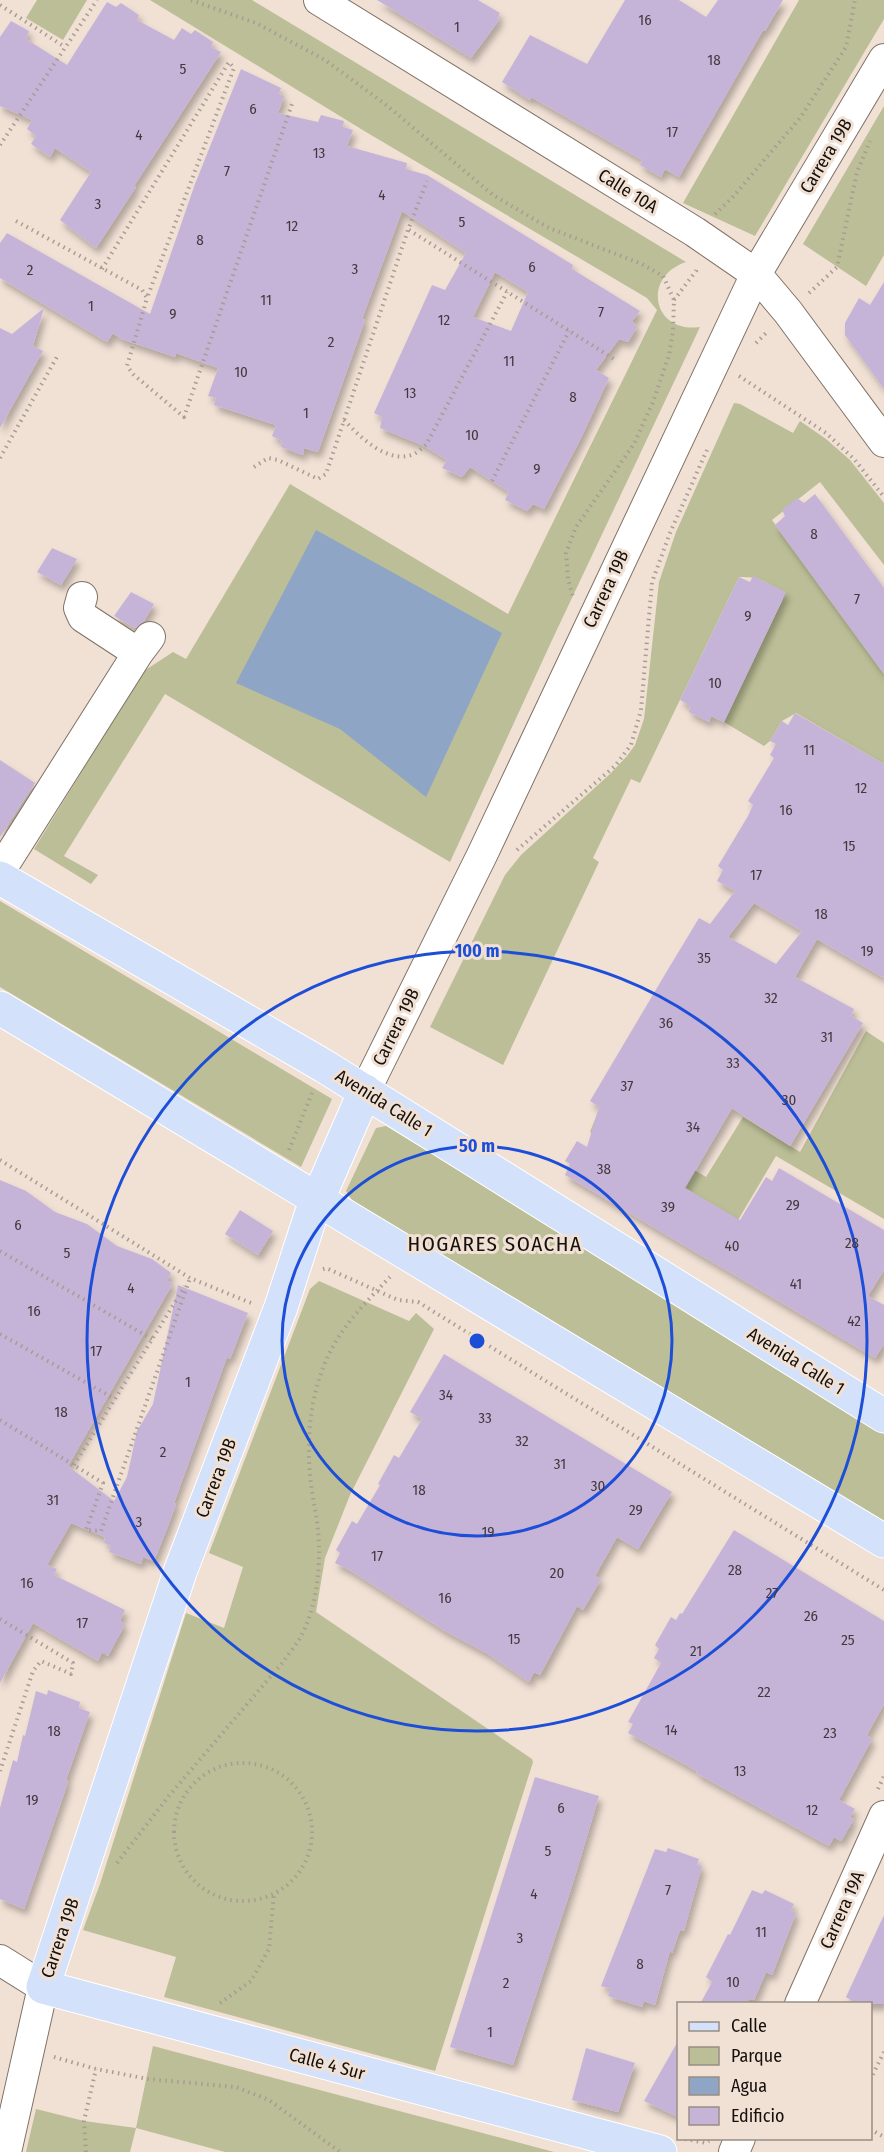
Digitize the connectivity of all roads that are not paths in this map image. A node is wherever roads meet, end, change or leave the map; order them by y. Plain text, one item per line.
1 (319, 0) edge
2 (884, 59) edge
3 (756, 274) junction
4 (884, 442) edge
5 (82, 597) dead end
6 (0, 871) edge
7 (0, 878) edge
8 (0, 1008) edge
9 (365, 1091) junction
10 (318, 1199) junction
11 (884, 1416) edge
12 (884, 1540) edge
13 (884, 1816) edge
14 (873, 1867) edge
15 (0, 1959) edge
16 (43, 1987) junction
17 (801, 2002) edge
18 (6, 2152) edge
19 (660, 2152) edge

1 - 3 street, Calle 10A
2 - 3 street, Carrera 19B
3 - 4 street, Calle 10A
3 - 9 street, Carrera 19B
5 - 6 street
7 - 9 main road, Avenida Calle 1
8 - 10 main road
9 - 10 main road, Carrera 19B
9 - 11 main road, Avenida Calle 1
10 - 12 main road
10 - 16 main road, Carrera 19B
13 - 14 street, Carrera 19A
14 - 17 street, Carrera 19A
15 - 16 street, Calle 4 Sur
16 - 18 street, Carrera 19B
16 - 19 main road, Calle 4 Sur

